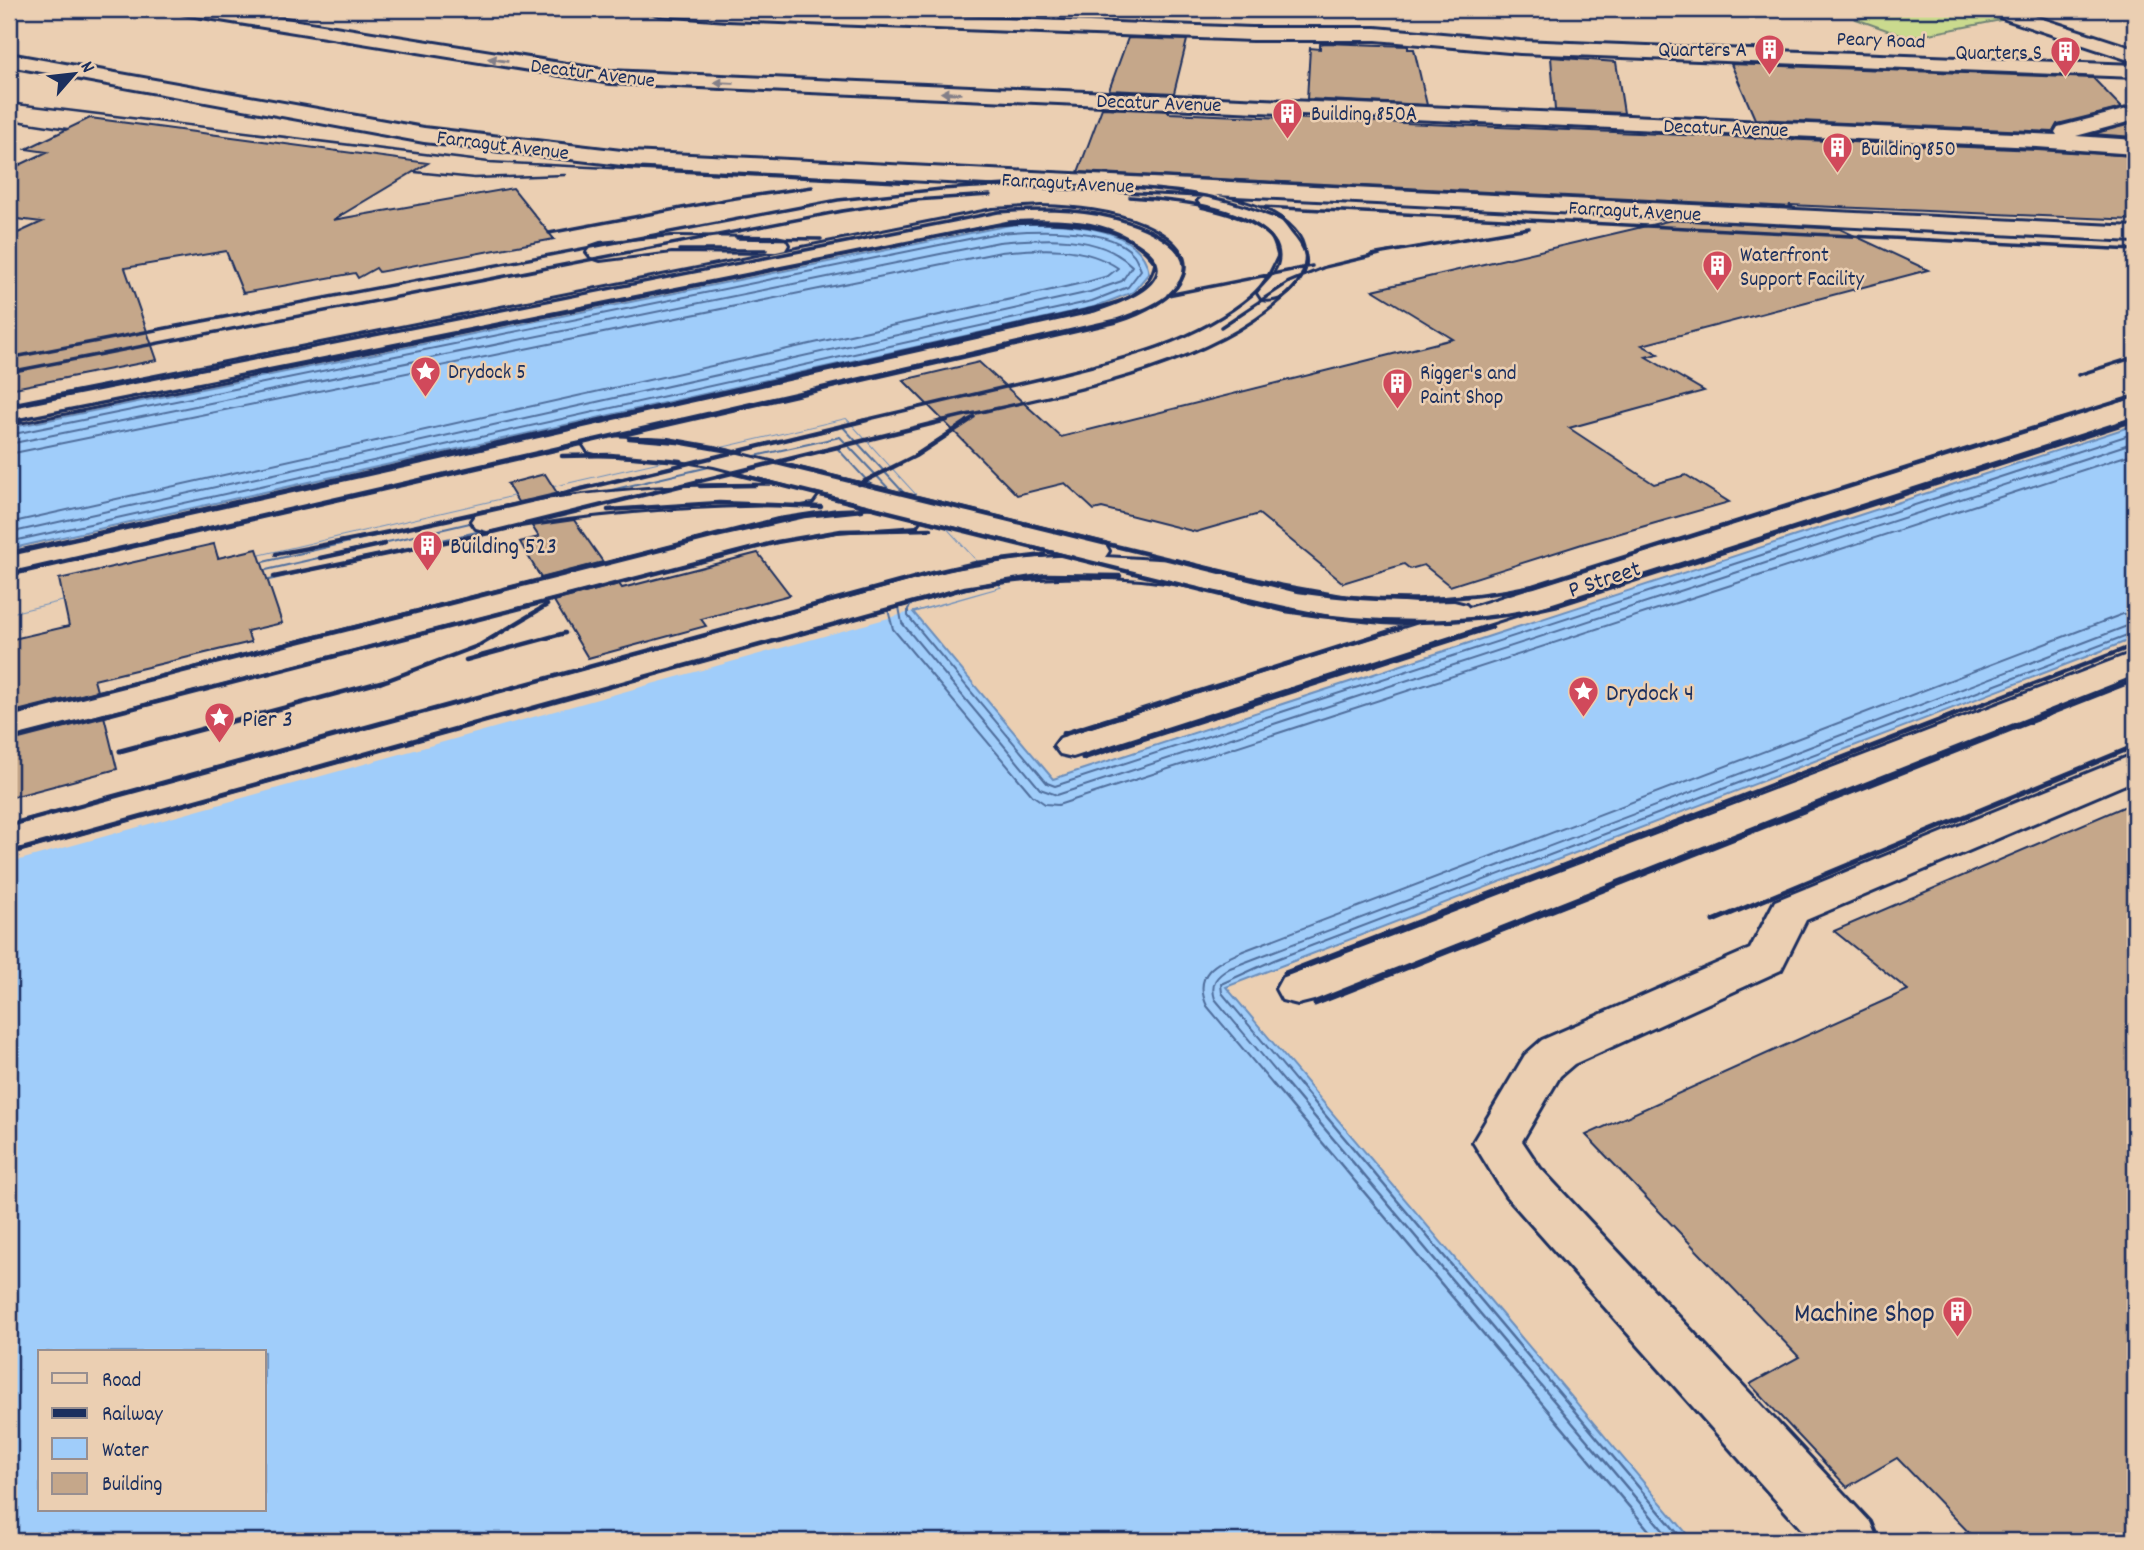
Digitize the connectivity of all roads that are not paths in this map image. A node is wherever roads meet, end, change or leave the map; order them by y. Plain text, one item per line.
1 (189, 9) edge
2 (660, 9) edge
3 (1994, 9) edge
4 (2036, 9) edge
5 (2135, 41) edge
6 (2135, 56) edge
7 (9, 60) edge
8 (2135, 71) edge
9 (2135, 113) edge
10 (2037, 140) junction
11 (2135, 147) edge
12 (984, 184) junction
13 (1232, 190) junction
14 (1143, 193) junction
15 (2135, 233) edge
16 (886, 239) junction
17 (600, 252) dead end
18 (1271, 293) dead end
19 (2135, 407) edge
20 (9, 415) edge
21 (509, 452) junction
22 (949, 516) junction
23 (488, 521) dead end
24 (990, 526) junction
25 (9, 564) edge
26 (1200, 577) junction
27 (1559, 592) junction
28 (2135, 663) edge
29 (9, 727) edge
30 (1073, 746) dead end
31 (2135, 766) edge
32 (9, 839) edge
33 (1298, 989) dead end
34 (1849, 1541) edge

10 -> 1 street, Decatur Avenue
2 - 8 street, Peary Road
3 - 6 street
4 - 5 street
7 - 12 street, Farragut Avenue
9 - 10 street
10 - 11 street, Decatur Avenue
12 - 13 street, Farragut Avenue
12 - 14 street
13 - 14 street
13 - 15 street, Farragut Avenue
14 - 18 street
16 - 17 street
16 - 20 street
16 - 21 street
19 - 27 street, P Street
21 - 22 street
21 - 25 street
22 - 23 street
22 - 24 street
24 - 26 street
24 - 29 street
26 - 27 street
26 - 32 street
27 - 30 street, P Street
28 - 33 street
31 - 34 street

